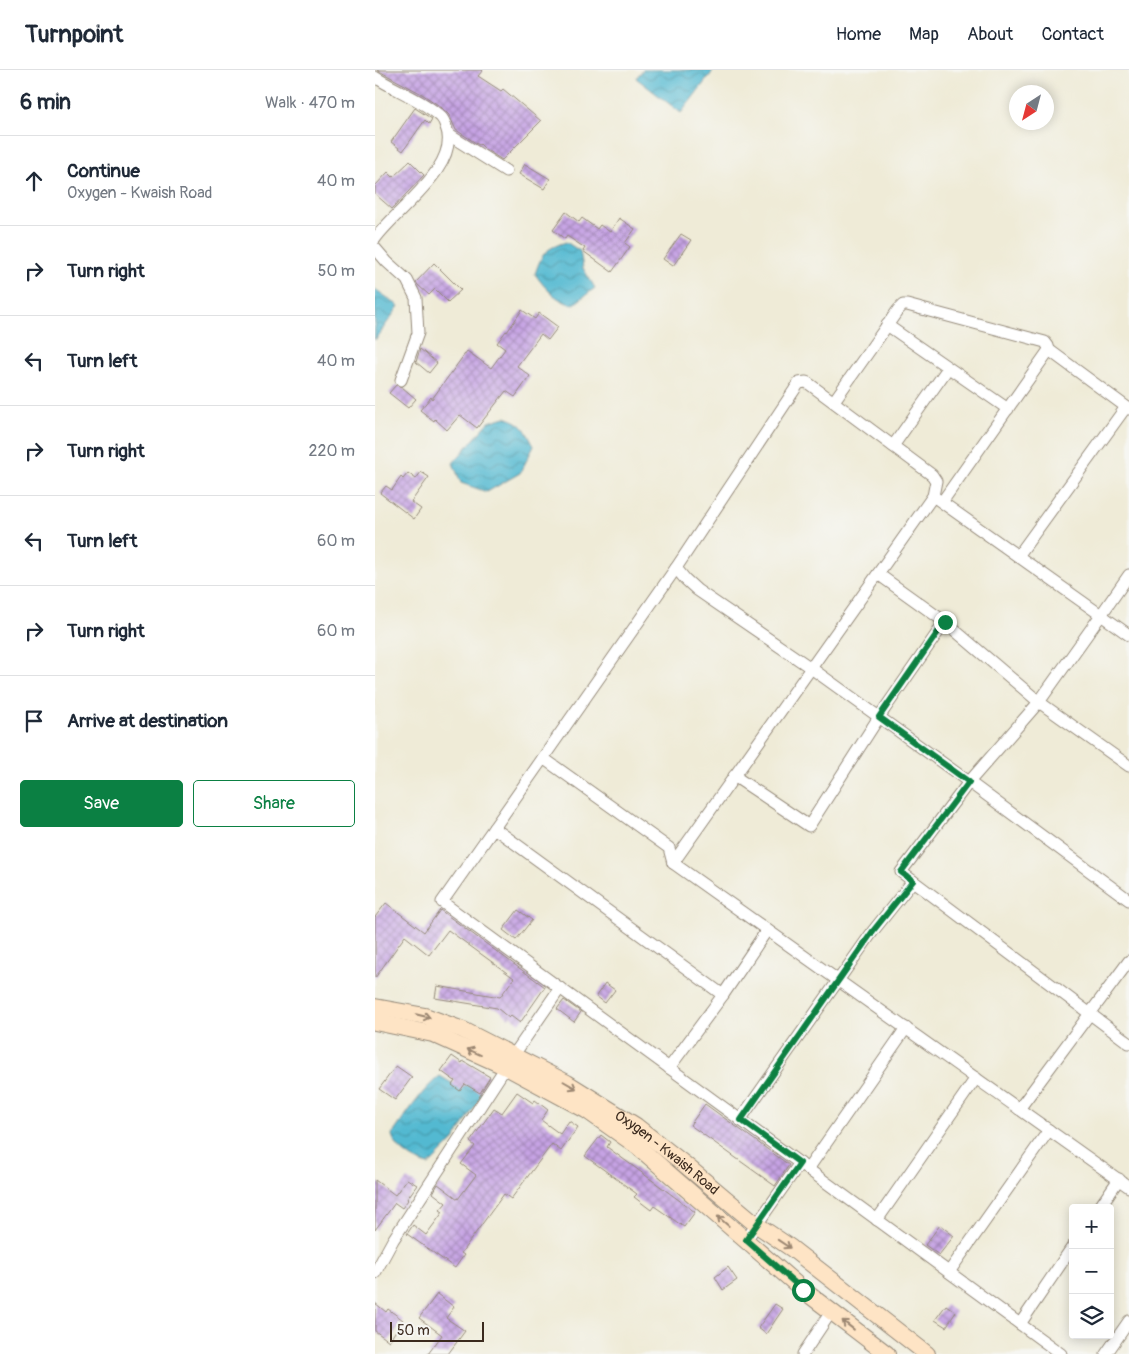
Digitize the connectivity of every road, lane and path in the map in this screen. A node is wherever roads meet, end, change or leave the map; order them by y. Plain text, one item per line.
1 (375, 77) edge
2 (449, 135) junction
3 (506, 171) dead end
4 (375, 239) edge
5 (375, 248) edge
6 (887, 325) junction
7 (1049, 350) junction
8 (948, 368) junction
9 (401, 380) dead end
10 (834, 401) junction
11 (1127, 408) edge
12 (1008, 409) junction
13 (893, 446) junction
14 (938, 499) junction
15 (1018, 556) junction
16 (676, 568) junction
17 (878, 574) junction
18 (1129, 575) edge
19 (1101, 614) junction
20 (945, 622) junction
21 (1129, 635) edge
22 (811, 668) junction
23 (1039, 702) junction
24 (879, 717) junction
25 (543, 758) junction
26 (1129, 766) edge
27 (734, 776) junction
28 (969, 782) junction
29 (494, 828) junction
30 (673, 863) junction
31 (913, 881) junction
32 (1129, 900) edge
33 (767, 930) junction
34 (1129, 960) edge
35 (838, 980) junction
36 (560, 988) junction
37 (723, 995) junction
38 (375, 1007) edge
39 (1090, 1014) junction
40 (375, 1022) edge
41 (906, 1028) junction
42 (1129, 1043) edge
43 (510, 1061) junction
44 (669, 1068) junction
45 (976, 1078) junction
46 (1019, 1109) junction
47 (741, 1120) junction
48 (1049, 1130) junction
49 (804, 1166) junction
50 (1119, 1180) junction
51 (1129, 1187) edge
52 (1102, 1204) edge
53 (877, 1220) junction
54 (757, 1225) junction
55 (746, 1240) junction
56 (375, 1246) edge
57 (1071, 1249) edge
58 (385, 1254) junction
59 (949, 1272) junction
60 (375, 1273) edge
61 (831, 1312) junction
62 (1129, 1321) edge
63 (1020, 1324) junction
64 (803, 1354) edge
65 (887, 1354) edge
66 (927, 1354) edge
67 (1061, 1354) edge
68 (1106, 1354) edge

1 - 2 street
2 - 3 street
2 - 4 street
5 - 9 street
6 - 7 street
6 - 8 street
6 - 10 street
7 - 11 street
7 - 12 street
8 - 12 street
8 - 13 street
10 - 13 street
10 - 16 street
11 - 15 street
12 - 14 street
13 - 14 street
14 - 15 street
14 - 17 street
15 - 19 street
16 - 22 street
16 - 25 street
17 - 20 street
17 - 22 street
18 - 19 street
19 - 21 street
19 - 23 street
20 - 23 street
20 - 24 street
22 - 24 street
22 - 27 street
23 - 26 street
23 - 28 street
24 - 27 street
24 - 28 street
25 - 29 street
25 - 30 street
27 - 30 street
28 - 31 street
28 - 32 street
29 - 36 street
29 - 37 street
30 - 33 street
31 - 35 street
31 - 39 street
33 - 35 street
33 - 37 street
34 - 39 street
35 - 41 street
35 - 47 street
36 - 43 street
36 - 44 street
37 - 44 street
38 -> 43 main road, Oxygen - Kwaish Road
39 - 42 street
39 - 46 street
43 -> 40 main road, Oxygen - Kwaish Road
41 - 45 street
41 - 49 street
43 -> 54 main road, Oxygen - Kwaish Road
55 -> 43 main road, Oxygen - Kwaish Road
43 - 58 street
44 - 47 street
45 - 46 street
45 - 53 street
46 - 48 street
47 - 49 street
48 - 50 street
48 - 59 street
49 - 53 street
49 - 54 street
50 - 51 street
50 - 52 street
53 - 59 street
54 - 55 street
54 -> 66 main road, Oxygen - Kwaish Road
55 - 61 main road, Oxygen - Kwaish Road
56 - 58 street
57 - 63 street
58 - 60 street
59 - 63 street
61 - 64 street
65 -> 61 main road, Oxygen - Kwaish Road
62 - 68 street
63 - 67 street

